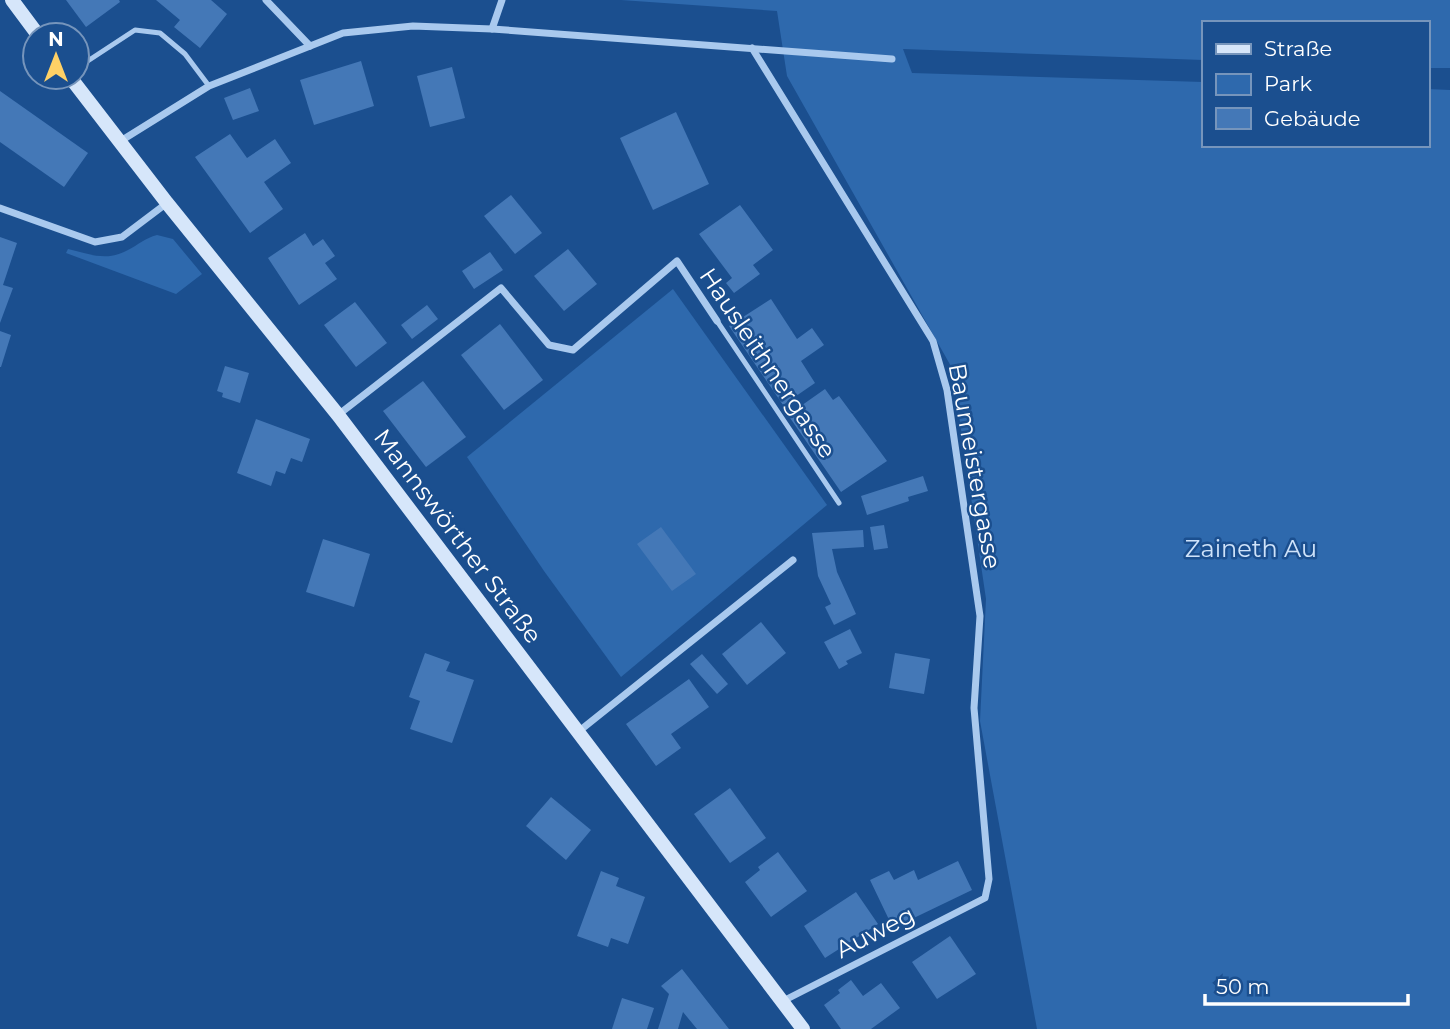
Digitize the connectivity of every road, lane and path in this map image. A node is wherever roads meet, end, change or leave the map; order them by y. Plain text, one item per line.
1 (12, 0) edge
2 (266, 0) edge
3 (502, 0) edge
4 (28, 21) edge
5 (492, 29) junction
6 (310, 46) junction
7 (752, 48) junction
8 (91, 59) edge
9 (892, 59) dead end
10 (209, 86) junction
11 (81, 91) edge
12 (119, 142) junction
13 (167, 203) junction
14 (0, 208) edge
15 (717, 321) joint
16 (338, 415) junction
17 (839, 503) dead end
18 (793, 560) dead end
19 (578, 732) junction
20 (985, 898) joint
21 (783, 1001) junction
22 (803, 1029) edge

1 - 4 main road
2 - 6 street
3 - 5 street
5 - 6 street
5 - 7 street
6 - 10 street
7 - 9 street
7 - 20 street, Baumeistergasse
8 - 10 lane
10 - 12 street
11 - 12 main road, Mannswörther Straße
12 - 13 main road, Mannswörther Straße
13 - 14 street
13 - 16 main road, Mannswörther Straße
15 - 16 street, Hausleithnergasse
15 - 17 lane, Hausleithnergasse
16 - 19 main road, Mannswörther Straße
18 - 19 street
19 - 21 main road, Mannswörther Straße
20 - 21 street, Auweg
21 - 22 main road, Mannswörther Straße

